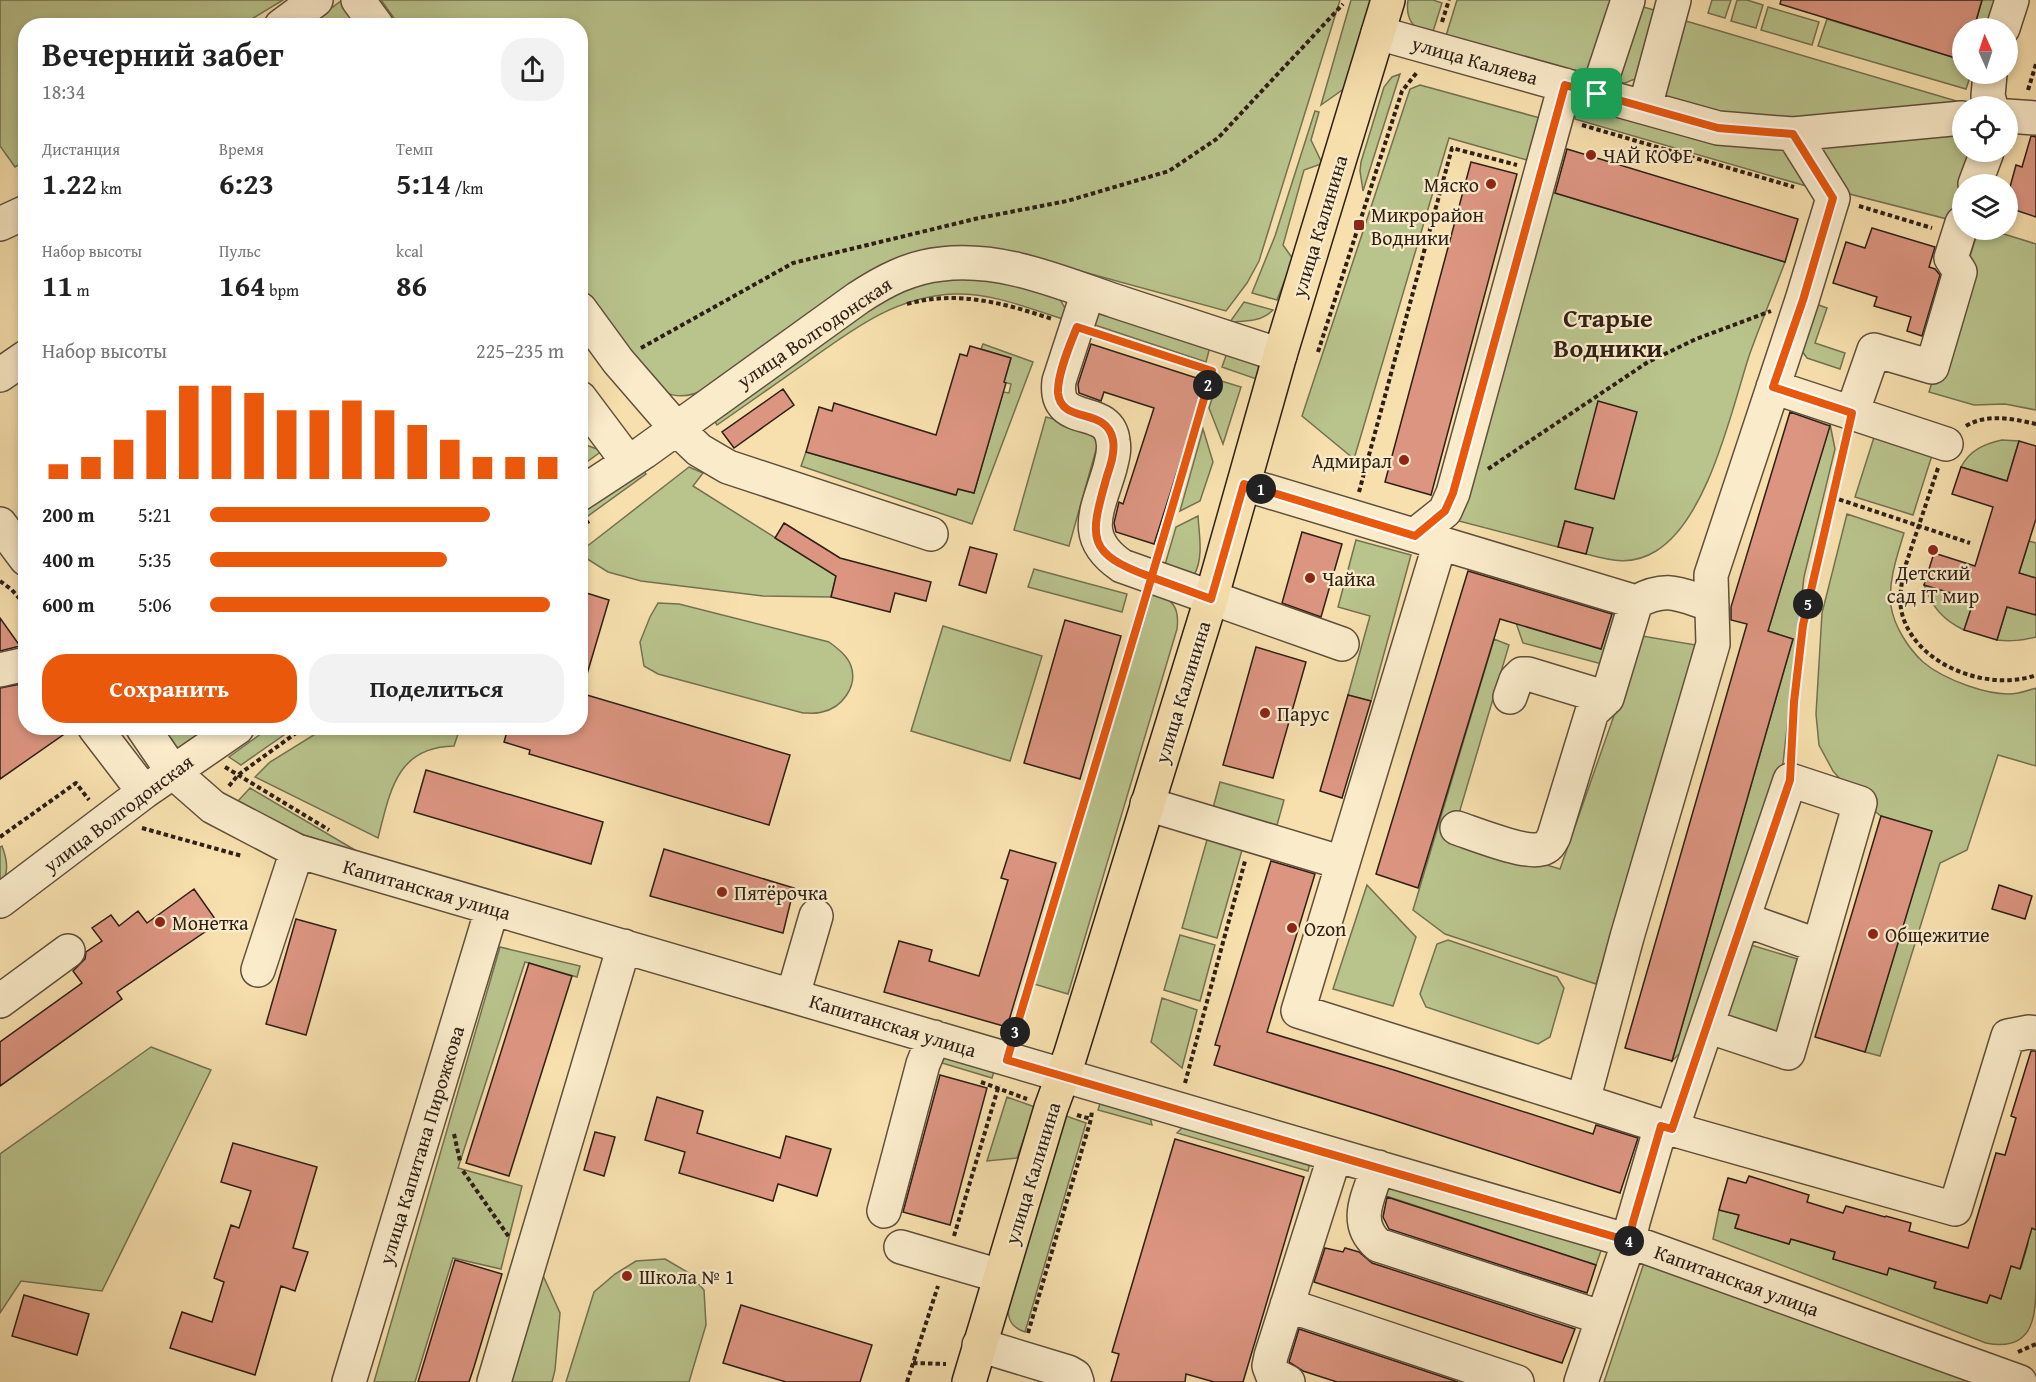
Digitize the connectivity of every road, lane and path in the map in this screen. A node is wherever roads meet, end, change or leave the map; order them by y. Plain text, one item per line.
1 (358, 0) edge
2 (1388, 0) edge
3 (1449, 0) edge
4 (1628, 0) edge
5 (1674, 0) edge
6 (2012, 0) edge
7 (1343, 4) dead end
8 (371, 18) edge
9 (2006, 18) edge
10 (1378, 33) junction
11 (1434, 48) junction
12 (2036, 64) edge
13 (1597, 94) junction
14 (1561, 100) junction
15 (1645, 107) junction
16 (2028, 112) edge
17 (1952, 119) edge
18 (1793, 134) junction
19 (1541, 171) junction
20 (1833, 198) junction
21 (18, 216) edge
22 (0, 224) edge
23 (1952, 227) edge
24 (1957, 240) edge
25 (1088, 292) junction
26 (1803, 300) junction
27 (899, 307) dead end
28 (588, 320) edge
29 (1077, 327) junction
30 (1318, 352) dead end
31 (1280, 355) junction
32 (618, 361) junction
33 (18, 363) edge
34 (0, 375) edge
35 (1773, 387) junction
36 (588, 409) edge
37 (1852, 413) junction
38 (676, 428) junction
39 (1946, 444) dead end
40 (628, 462) junction
41 (1244, 484) junction
42 (588, 489) edge
43 (1453, 493) junction
44 (1832, 497) junction
45 (1352, 516) junction
46 (0, 524) edge
47 (1920, 526) junction
48 (931, 534) dead end
49 (1427, 539) junction
50 (1970, 543) dead end
51 (18, 548) edge
52 (1151, 577) junction
53 (0, 581) edge
54 (18, 597) edge
55 (1211, 599) junction
56 (1636, 602) junction
57 (1712, 605) junction
58 (1342, 644) dead end
59 (18, 666) edge
60 (0, 670) edge
61 (2036, 675) edge
62 (1510, 697) dead end
63 (1607, 698) junction
64 (100, 735) edge
65 (148, 735) edge
66 (227, 735) edge
67 (293, 735) edge
68 (173, 772) junction
69 (238, 775) dead end
70 (1790, 780) junction
71 (144, 792) junction
72 (1147, 804) junction
73 (107, 822) junction
74 (1457, 828) dead end
75 (1251, 836) junction
76 (0, 837) edge
77 (297, 851) junction
78 (1343, 863) junction
79 (0, 901) edge
80 (492, 909) junction
81 (816, 916) dead end
82 (1743, 919) junction
83 (1819, 945) junction
84 (624, 946) junction
85 (68, 951) dead end
86 (258, 970) dead end
87 (793, 995) junction
88 (0, 1001) edge
89 (1707, 1026) junction
90 (2036, 1033) edge
91 (934, 1037) junction
92 (1007, 1060) junction
93 (1064, 1076) junction
94 (1095, 1084) junction
95 (1183, 1089) dead end
96 (1583, 1101) junction
97 (1666, 1127) junction
98 (1335, 1155) junction
99 (1378, 1167) junction
100 (463, 1171) dead end
101 (884, 1211) dead end
102 (1629, 1241) junction
103 (901, 1246) dead end
104 (946, 1261) junction
105 (529, 1265) junction
106 (1000, 1276) junction
107 (1287, 1305) junction
108 (1603, 1318) junction
109 (980, 1345) junction
110 (1020, 1357) junction
111 (913, 1363) junction
112 (959, 1373) edge
113 (349, 1382) edge
114 (494, 1382) edge
115 (907, 1382) edge
116 (1077, 1382) edge
117 (1288, 1382) edge
118 (1518, 1382) edge
119 (1581, 1382) edge
120 (2020, 1382) edge

1 - 8 street
2 - 10 main road, улица Калинина
3 - 11 path
4 - 13 street
5 - 15 street
6 - 9 street
7 - 32 path
10 - 11 street, улица Каляева
10 - 31 main road, улица Калинина
11 - 14 street, улица Каляева
11 - 30 path
12 - 16 path
13 - 14 street, улица Каляева
13 - 15 street, улица Каляева
14 - 19 street
14 - 20 path
15 - 18 street, улица Каляева
17 - 18 street, улица Каляева
18 - 20 street
19 - 43 street
19 - 45 path
20 - 23 path
20 - 26 street
21 - 22 street
24 - 37 street
25 - 29 street
25 - 31 street, улица Волгодонская
25 - 38 street, улица Волгодонская
26 - 35 street
26 - 43 path
27 - 29 path
28 - 32 street
29 - 52 street
29 - 52 path
31 - 41 main road, улица Калинина
32 - 38 street
33 - 34 street
35 - 37 street
35 - 57 street
36 - 40 street
37 - 39 street
37 - 44 path
38 - 40 street, улица Волгодонская
38 - 48 street
40 - 42 street, улица Волгодонская
41 - 45 street
41 - 55 main road, улица Калинина
43 - 49 street
44 - 47 path
44 - 70 path
45 - 49 street
46 - 51 street
47 - 50 path
47 - 61 path
49 - 56 street
49 - 78 street
52 - 55 street
52 - 92 path
53 - 54 path
55 - 58 street
55 - 72 main road, улица Калинина
56 - 57 street
56 - 63 street
57 - 96 street
59 - 60 street
62 - 63 street
63 - 74 street
64 - 71 street
65 - 68 street, Капитанская улица
66 - 68 street, улица Волгодонская
67 - 69 path
68 - 71 street, улица Волгодонская
68 - 77 street, Капитанская улица
70 - 82 street
70 - 83 street
71 - 73 street, улица Волгодонская
72 - 75 street
72 - 93 main road, улица Калинина
73 - 76 path
73 - 79 street, улица Волгодонская
75 - 78 street
75 - 95 path
77 - 80 street, Капитанская улица
77 - 86 street
78 - 96 street
80 - 84 street, Капитанская улица
80 - 113 street, улица Капитана Пирожкова
81 - 87 street
82 - 83 street
82 - 89 street
83 - 89 street
84 - 87 street, Капитанская улица
84 - 105 street
85 - 88 street
87 - 91 street, Капитанская улица
89 - 97 street
90 - 97 street
91 - 92 street, Капитанская улица
91 - 101 street
92 - 93 street, Капитанская улица
92 - 104 path
93 - 94 street, Капитанская улица
93 - 106 main road, улица Калинина
94 - 98 street, Капитанская улица
94 - 110 path
96 - 97 street
97 - 102 street
98 - 99 street, Капитанская улица
98 - 107 street
99 - 102 street, Капитанская улица
99 - 108 street
100 - 105 path
102 - 108 street
102 - 120 street, Капитанская улица
103 - 104 street
104 - 106 street
104 - 111 path
105 - 114 street
106 - 109 main road, улица Калинина
107 - 117 street
107 - 118 street
108 - 119 street
109 - 110 street
109 - 112 main road, улица Калинина
110 - 116 street
111 - 112 path
111 - 115 path

